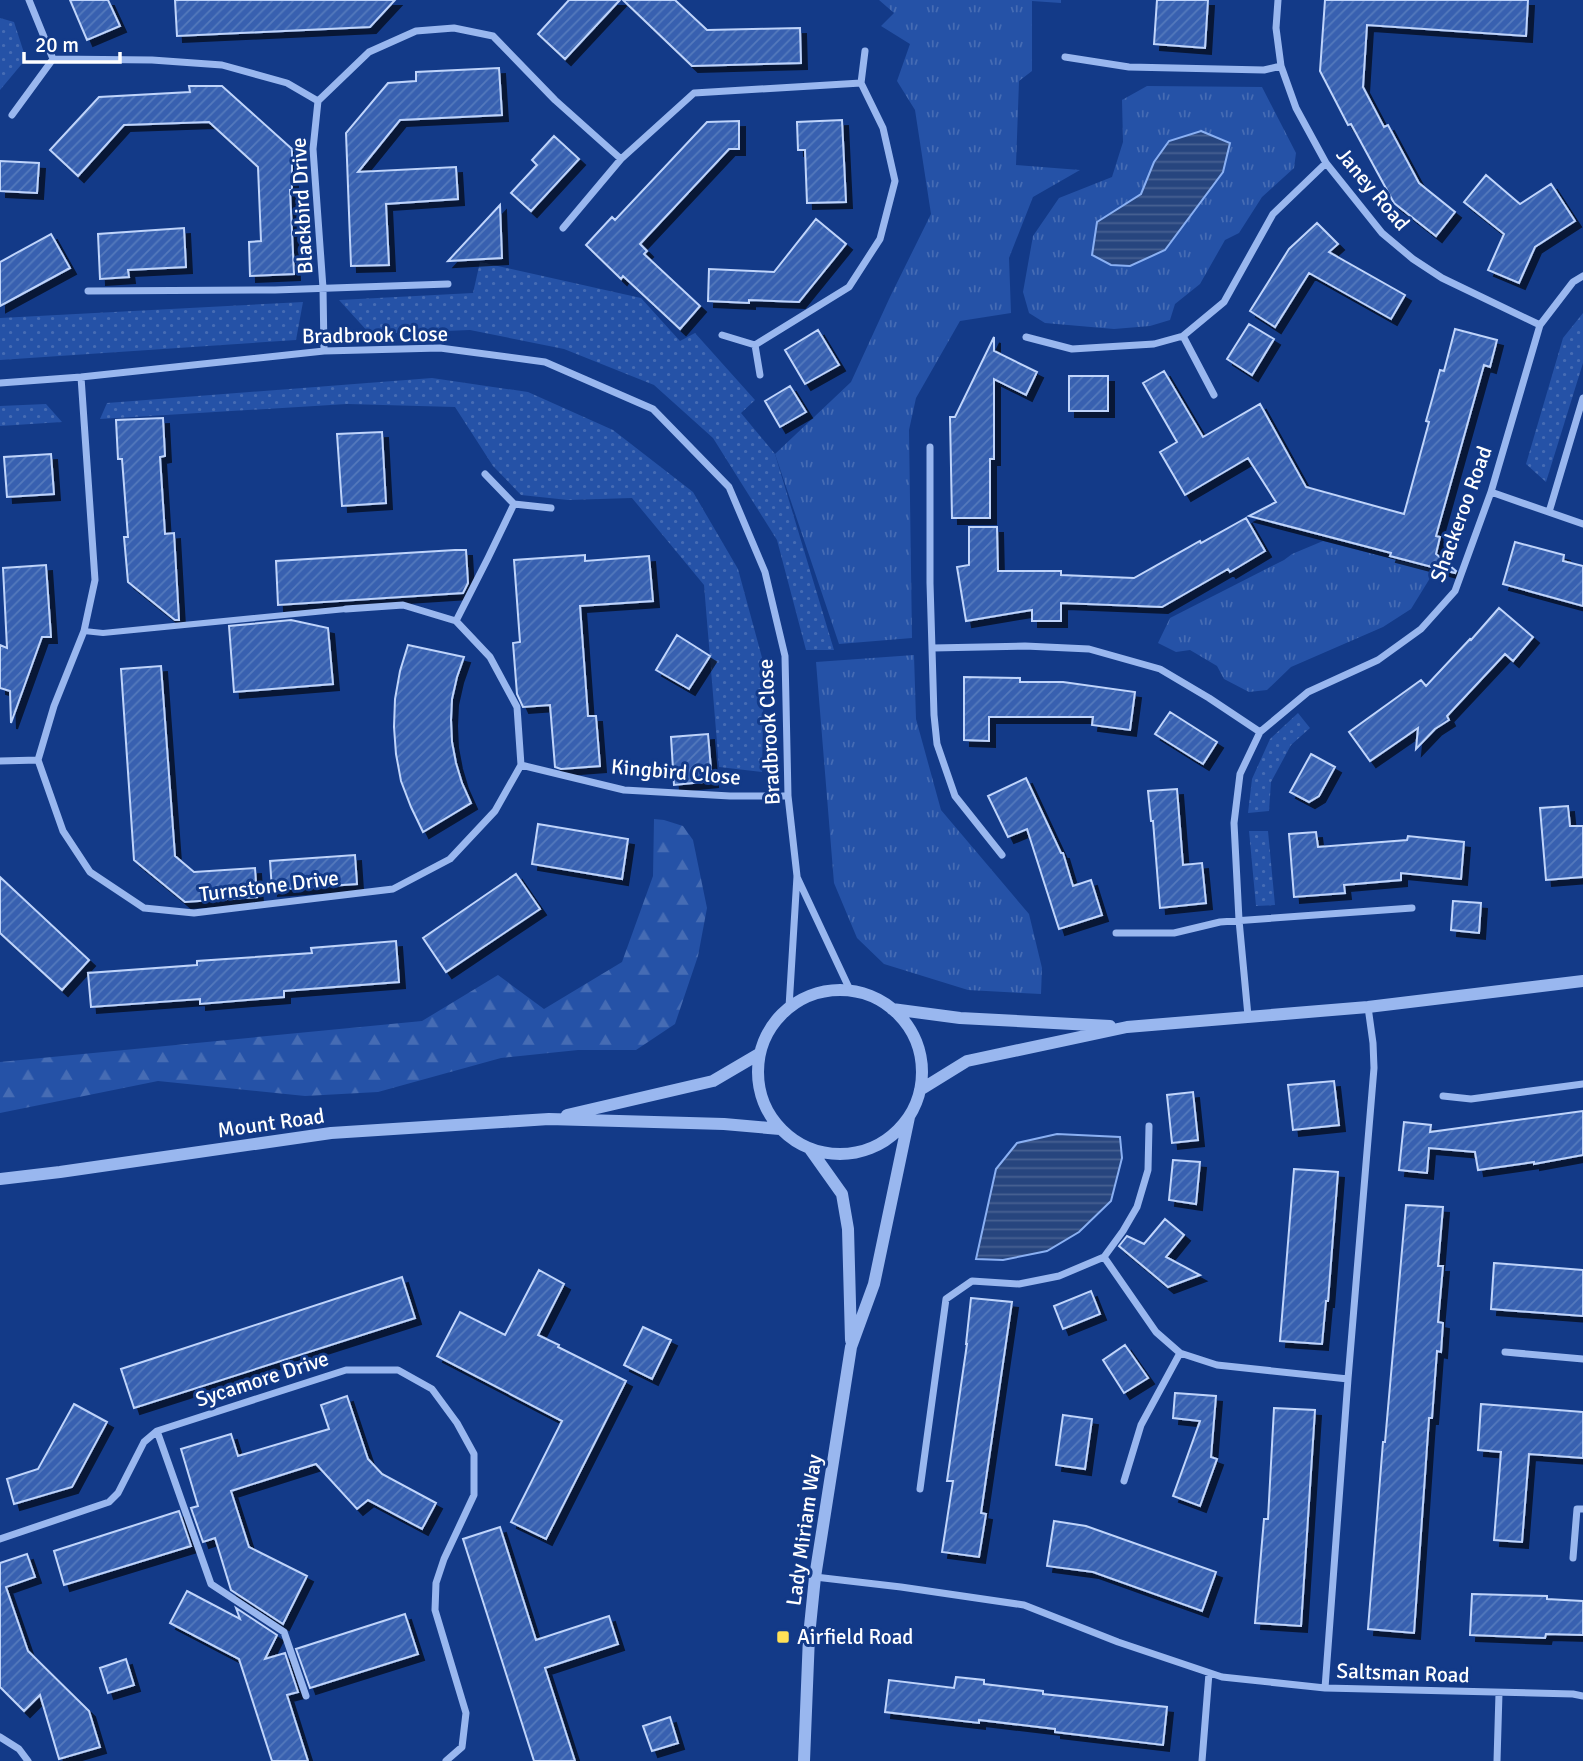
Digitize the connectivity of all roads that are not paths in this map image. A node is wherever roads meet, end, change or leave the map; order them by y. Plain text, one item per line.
1 (29, 0) edge
2 (1278, 0) edge
3 (865, 51) dead end
4 (1065, 57) dead end
5 (53, 59) junction
6 (1281, 66) junction
7 (861, 83) junction
8 (318, 101) junction
9 (12, 115) dead end
10 (621, 159) junction
11 (1326, 163) junction
12 (563, 228) dead end
13 (1583, 276) edge
14 (448, 284) dead end
15 (323, 288) junction
16 (88, 291) dead end
17 (1540, 325) junction
18 (722, 335) dead end
19 (1183, 336) junction
20 (1026, 337) dead end
21 (755, 345) junction
22 (324, 351) junction
23 (760, 375) dead end
24 (81, 377) junction
25 (0, 383) edge
26 (1214, 395) dead end
27 (1583, 398) edge
28 (930, 447) dead end
29 (485, 474) dead end
30 (1491, 492) junction
31 (514, 504) junction
32 (551, 509) dead end
33 (1549, 512) junction
34 (1583, 524) edge
35 (346, 610) joint
36 (456, 621) junction
37 (84, 631) junction
38 (933, 648) junction
39 (1260, 732) junction
40 (38, 760) junction
41 (0, 761) edge
42 (521, 765) junction
43 (789, 796) junction
44 (1002, 855) dead end
45 (797, 876) junction
46 (1412, 908) dead end
47 (1239, 920) junction
48 (1116, 933) dead end
49 (1583, 981) edge
50 (850, 990) junction
51 (789, 1007) junction
52 (1368, 1007) junction
53 (892, 1009) junction
54 (1248, 1016) junction
55 (1127, 1027) junction
56 (760, 1054) junction
57 (1583, 1084) edge
58 (920, 1090) junction
59 (1443, 1096) dead end
60 (909, 1117) junction
61 (550, 1119) junction
62 (1149, 1126) dead end
63 (780, 1129) junction
64 (810, 1149) junction
65 (0, 1179) edge
66 (1104, 1257) junction
67 (851, 1347) junction
68 (1505, 1352) dead end
69 (1180, 1353) junction
70 (1583, 1359) edge
71 (1348, 1379) junction
72 (157, 1431) junction
73 (1124, 1481) dead end
74 (920, 1489) dead end
75 (1583, 1509) edge
76 (0, 1539) edge
77 (1573, 1558) dead end
78 (815, 1577) junction
79 (1209, 1673) junction
80 (1325, 1688) junction
81 (1499, 1693) junction
82 (306, 1696) dead end
83 (1583, 1696) edge
84 (0, 1737) edge
85 (28, 1761) edge
86 (446, 1761) edge
87 (804, 1761) edge
88 (1202, 1761) edge
89 (1497, 1761) edge

1 - 5 street
2 - 6 street, Janey Road
3 - 7 street
4 - 6 street
5 - 8 street
5 - 9 street
6 - 11 street, Janey Road
7 - 10 street
7 - 21 street
8 - 10 street
8 - 15 street, Blackbird Drive
10 - 12 street
11 - 17 street, Janey Road
11 - 19 street
13 - 17 street, Shackeroo Road
14 - 15 street
15 - 16 street
15 - 22 street, Blackbird Drive
17 - 30 street, Shackeroo Road
18 - 21 street
19 - 20 street
19 - 26 street
21 - 23 street
22 - 24 street, Bradbrook Close
22 - 43 street, Bradbrook Close
24 - 25 street, Bradbrook Close
24 - 37 street
27 - 33 street
28 - 38 street
29 - 31 street
30 - 33 street
30 - 39 street, Shackeroo Road
31 - 32 street
31 - 36 street
33 - 34 street
35 - 36 street
35 - 37 street
36 - 42 street
37 - 40 street
38 - 39 street
38 - 44 street
39 - 47 street, Shackeroo Road
40 - 41 street
40 - 42 street, Turnstone Drive
42 - 43 street, Kingbird Close
43 - 45 street, Bradbrook Close
45 - 50 street, Bradbrook Close
45 - 51 street, Bradbrook Close
46 - 47 street
47 - 48 street
47 - 54 street, Shackeroo Road
49 - 52 street
50 - 51 street
50 - 53 street
51 - 56 street
52 - 54 street
52 - 71 street
53 - 55 street
53 - 58 street
54 - 55 street
55 - 58 street
56 - 61 street, Mount Road
56 - 63 street
57 - 59 street
58 - 60 street
60 - 64 street
60 - 67 street, Lady Miriam Way
61 - 63 street, Mount Road
61 - 65 street, Mount Road
62 - 66 street
63 - 64 street
64 - 67 street, Lady Miriam Way
66 - 69 street
66 - 74 street
67 - 78 street, Lady Miriam Way
68 - 70 street
69 - 71 street
69 - 73 street
71 - 80 street
72 - 76 street
72 - 82 street
72 - 86 street, Sycamore Drive
75 - 77 street
78 - 79 street, Saltsman Road
78 - 87 street, Lady Miriam Way
79 - 80 street, Saltsman Road
79 - 88 street
80 - 81 street, Saltsman Road
81 - 83 street, Saltsman Road
81 - 89 street
84 - 85 street

